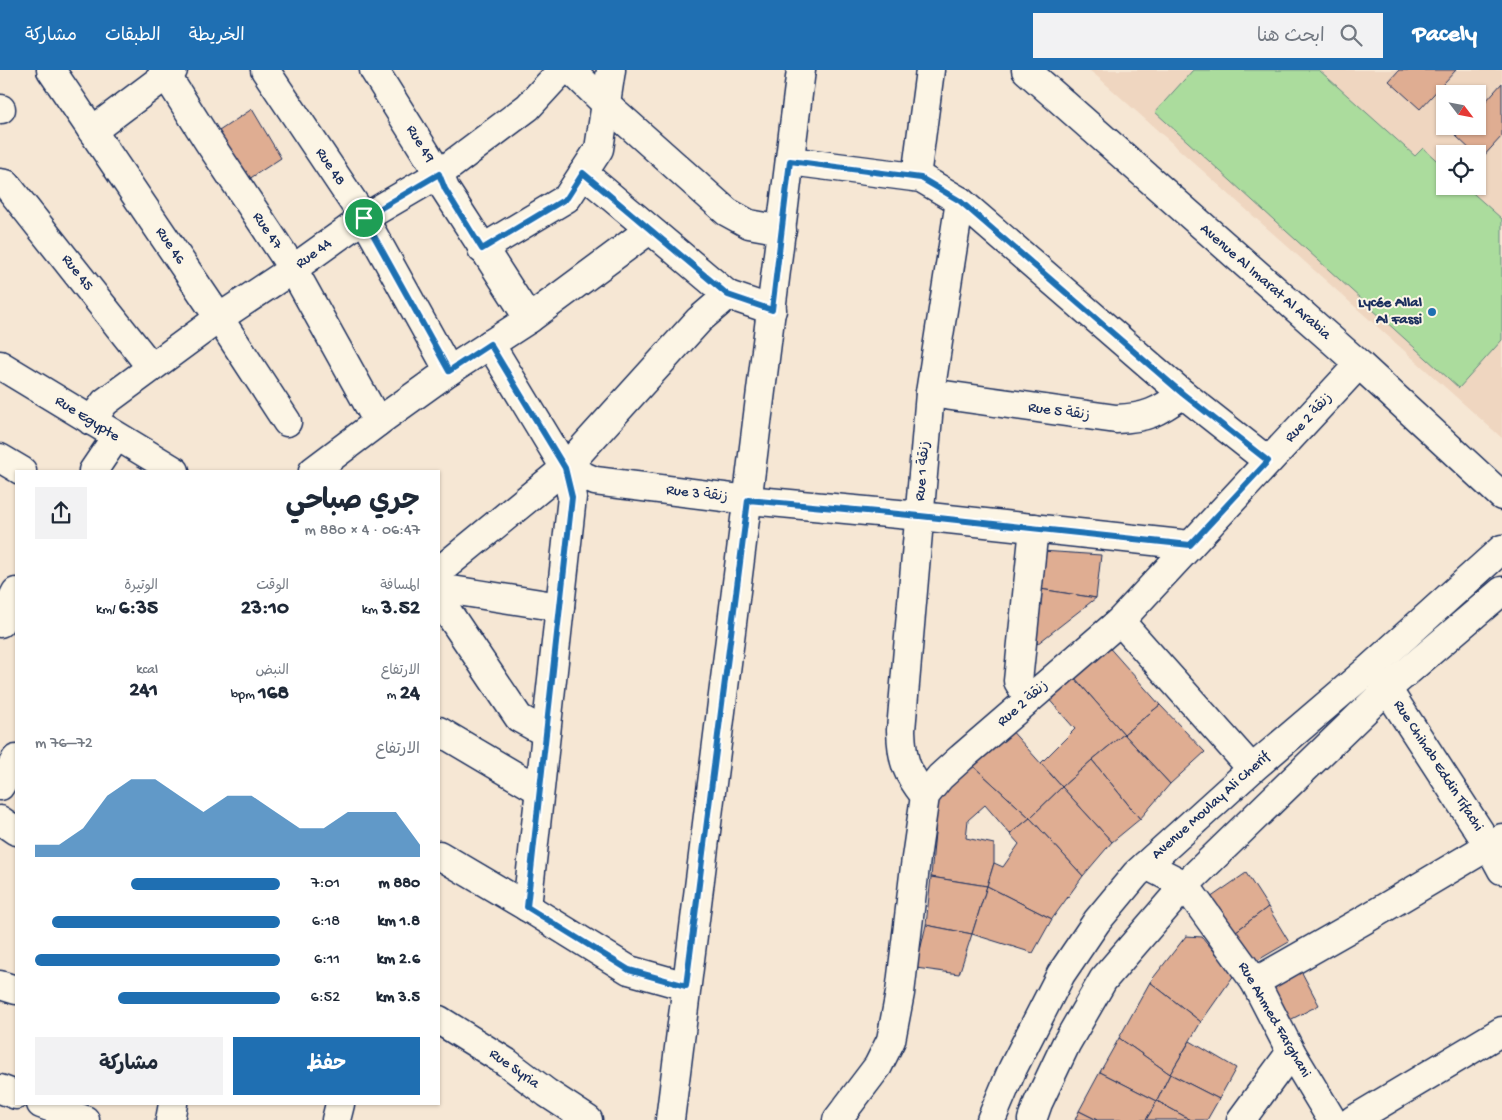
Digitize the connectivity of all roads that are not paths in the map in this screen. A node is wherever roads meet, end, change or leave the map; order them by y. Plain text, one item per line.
1 (52, 70) edge
2 (265, 70) edge
3 (374, 70) edge
4 (562, 70) edge
5 (571, 70) edge
6 (610, 70) edge
7 (801, 70) edge
8 (930, 70) edge
9 (1026, 70) edge
10 (168, 72) edge
11 (606, 104) junction
12 (92, 131) junction
13 (790, 161) junction
14 (583, 173) junction
15 (439, 174) junction
16 (916, 177) junction
17 (0, 183) edge
18 (960, 201) junction
19 (364, 218) junction
20 (649, 230) junction
21 (782, 230) junction
22 (482, 249) junction
23 (293, 269) junction
24 (728, 295) junction
25 (772, 310) junction
26 (219, 318) junction
27 (528, 319) junction
28 (490, 344) junction
29 (1359, 364) junction
30 (0, 365) edge
31 (151, 368) junction
32 (449, 371) junction
33 (930, 393) junction
34 (1183, 394) junction
35 (91, 421) junction
36 (287, 422) dead end
37 (378, 422) junction
38 (116, 437) junction
39 (0, 458) edge
40 (1268, 461) junction
41 (565, 468) junction
42 (20, 470) edge
43 (94, 470) edge
44 (173, 470) edge
45 (314, 470) edge
46 (1502, 496) edge
47 (748, 500) junction
48 (920, 516) junction
49 (1034, 528) junction
50 (1190, 545) junction
51 (1502, 549) edge
52 (440, 573) edge
53 (440, 588) edge
54 (1502, 591) edge
55 (12, 592) edge
56 (440, 600) edge
57 (560, 607) junction
58 (1120, 621) junction
59 (0, 623) edge
60 (1387, 689) junction
61 (1030, 698) junction
62 (440, 732) edge
63 (546, 733) junction
64 (0, 744) edge
65 (15, 754) edge
66 (15, 761) edge
67 (1252, 768) junction
68 (0, 786) edge
69 (539, 790) junction
70 (925, 796) junction
71 (0, 820) edge
72 (15, 830) edge
73 (1496, 842) edge
74 (440, 856) edge
75 (1146, 866) junction
76 (1502, 870) edge
77 (1185, 885) junction
78 (527, 907) junction
79 (1255, 982) junction
80 (0, 985) edge
81 (686, 986) junction
82 (15, 990) edge
83 (440, 1021) edge
84 (1502, 1031) edge
85 (1291, 1052) junction
86 (0, 1089) edge
87 (15, 1095) edge
88 (44, 1105) edge
89 (174, 1105) edge
90 (340, 1105) edge
91 (76, 1117) edge
92 (170, 1120) edge
93 (336, 1120) edge
94 (588, 1120) edge
95 (670, 1120) edge
96 (837, 1120) edge
97 (991, 1120) edge
98 (1032, 1120) edge
99 (1241, 1120) edge
100 (1332, 1120) edge
101 (1353, 1120) edge

1 - 12 street, Rue 46
2 - 19 street, Rue 48
3 - 15 street, Rue 49
4 - 15 street, Rue 44
5 - 11 street
6 - 11 street
7 - 13 street
8 - 16 street
9 - 29 street, Avenue Al Imarat Al Arabia
10 - 12 street
10 - 23 street, Rue 47
11 - 14 street
11 - 21 street
12 - 26 street, Rue 46
13 - 16 street
13 - 21 street
14 - 20 street
14 - 22 street
15 - 19 street, Rue 44
15 - 22 street, Rue 49
16 - 18 street
17 - 31 street, Rue 45
18 - 33 street, Rue 1 زنقة
18 - 34 street
19 - 23 street, Rue 44
19 - 32 street, Rue 48
20 - 24 street
20 - 27 street
21 - 25 street
22 - 27 street, Rue 49
23 - 26 street, Rue 44
23 - 37 street, Rue 47
24 - 25 street
24 - 41 street
25 - 47 street
26 - 31 street, Rue 44
26 - 36 street, Rue 46
27 - 28 street
28 - 32 street
28 - 41 street
29 - 40 street, Rue 2 زنقة
29 - 46 street, Avenue Al Imarat Al Arabia
30 - 35 street, Rue Egypte
31 - 35 street, Rue 44
32 - 37 street
33 - 34 street, Rue 5 زنقة
33 - 48 street, Rue 1 زنقة
34 - 40 street
35 - 38 street, Rue Egypte
37 - 45 street
38 - 43 street
38 - 44 street, Rue Egypte
39 - 42 street
40 - 50 street, Rue 2 زنقة
41 - 47 street, Rue 3 زنقة
41 - 52 street
41 - 57 street
47 - 48 street, Rue 3 زنقة
47 - 81 street
48 - 49 street, Rue 3 زنقة
48 - 70 street, Rue 1 زنقة
49 - 50 street, Rue 3 زنقة
49 - 61 street
50 - 58 street, Rue 2 زنقة
51 - 67 street, Avenue Moulay Ali Cherif
53 - 57 street
54 - 60 street
55 - 59 street
56 - 63 street
57 - 63 street
58 - 61 street, Rue 2 زنقة
58 - 67 street
60 - 73 street, Rue Chihab Eddin Tifachi
60 - 77 street
61 - 70 street, Rue 2 زنقة
62 - 69 street
63 - 69 street
64 - 65 street
66 - 68 street
67 - 75 street, Avenue Moulay Ali Cherif
69 - 78 street
70 - 96 street
71 - 72 street
73 - 76 street, Rue Chihab Eddin Tifachi
73 - 79 street
74 - 78 street
75 - 77 street, Rue Ahmed Farghani
75 - 97 street, Avenue Moulay Ali Cherif
77 - 79 street, Rue Ahmed Farghani
77 - 98 street
78 - 81 street
79 - 85 street, Rue Ahmed Farghani
80 - 82 street
81 - 95 street
83 - 94 street, Rue Syria
84 - 101 street
85 - 99 street
85 - 100 street, Rue Ahmed Farghani
86 - 87 street
88 - 91 street
89 - 92 street
90 - 93 street

